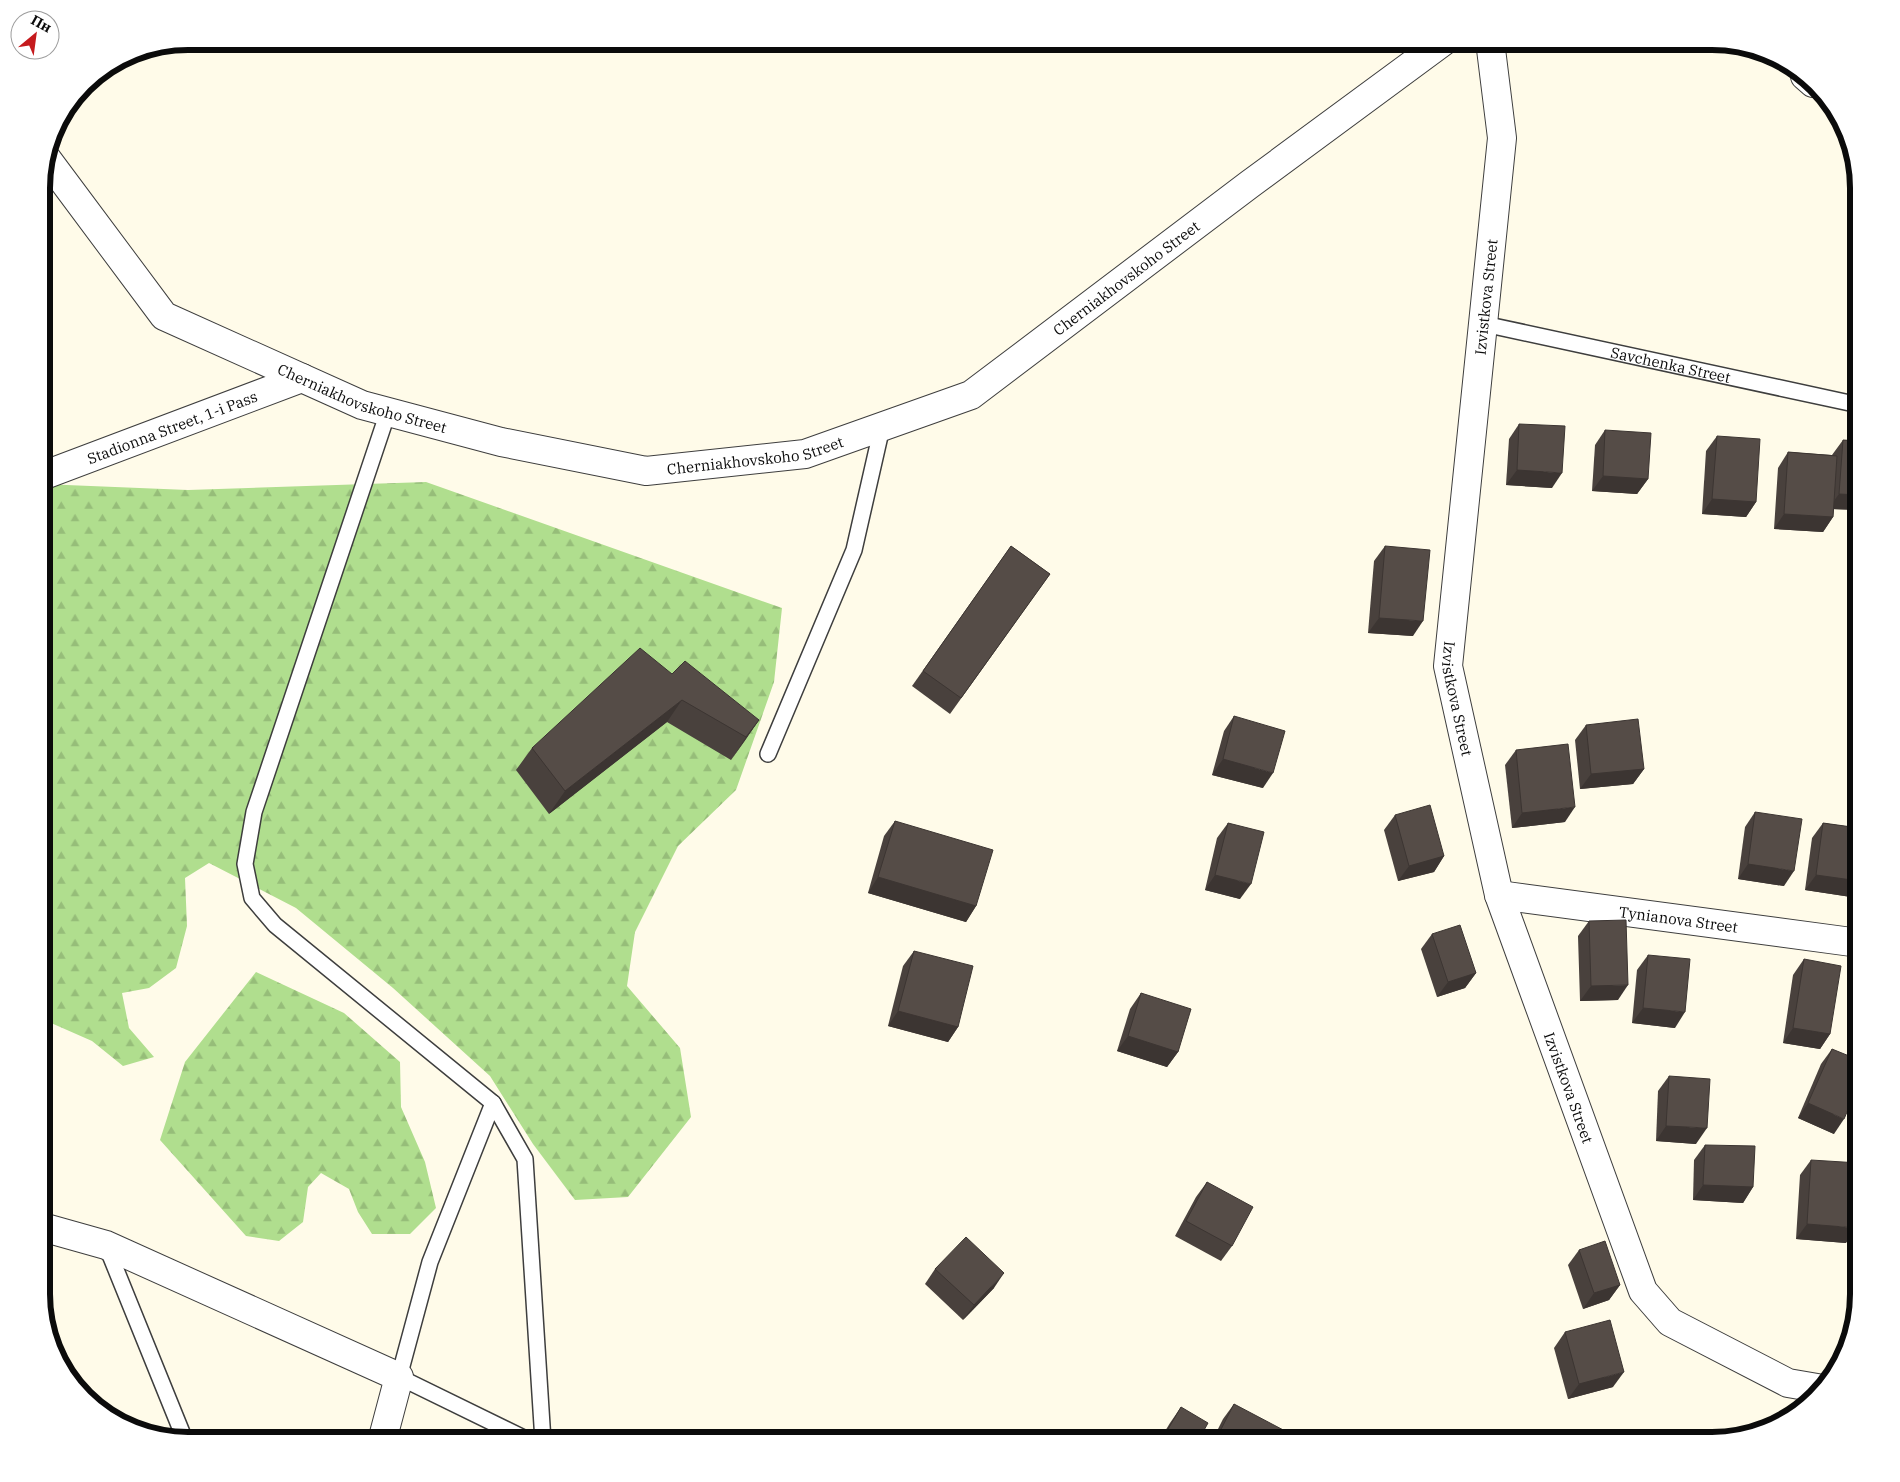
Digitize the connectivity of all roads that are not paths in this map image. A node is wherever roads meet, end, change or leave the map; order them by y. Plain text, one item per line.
1 (1432, 50) edge
2 (1491, 50) edge
3 (52, 166) edge
4 (1484, 324) junction
5 (302, 378) junction
6 (1850, 403) edge
7 (388, 412) junction
8 (882, 427) junction
9 (50, 473) edge
10 (768, 754) dead end
11 (1499, 895) junction
12 (1850, 942) edge
13 (493, 1104) junction
14 (50, 1229) edge
15 (106, 1245) junction
16 (398, 1378) junction
17 (1814, 1387) edge
18 (182, 1432) edge
19 (384, 1432) edge
20 (511, 1432) edge
21 (542, 1432) edge

1 - 8 street, Cherniakhovskoho Street
2 - 4 street, Izvistkova Street
3 - 5 street, Cherniakhovskoho Street
4 - 6 lane, Savchenka Street
4 - 11 street, Izvistkova Street
5 - 7 street, Cherniakhovskoho Street
5 - 9 street, Stadionna Street, 1-i Pass
7 - 8 street, Cherniakhovskoho Street
7 - 13 lane
8 - 10 lane
11 - 12 street, Tynianova Street
11 - 17 street, Izvistkova Street
13 - 16 lane
13 - 21 lane
14 - 15 street
15 - 16 street
15 - 18 lane
16 - 19 street
16 - 20 lane

